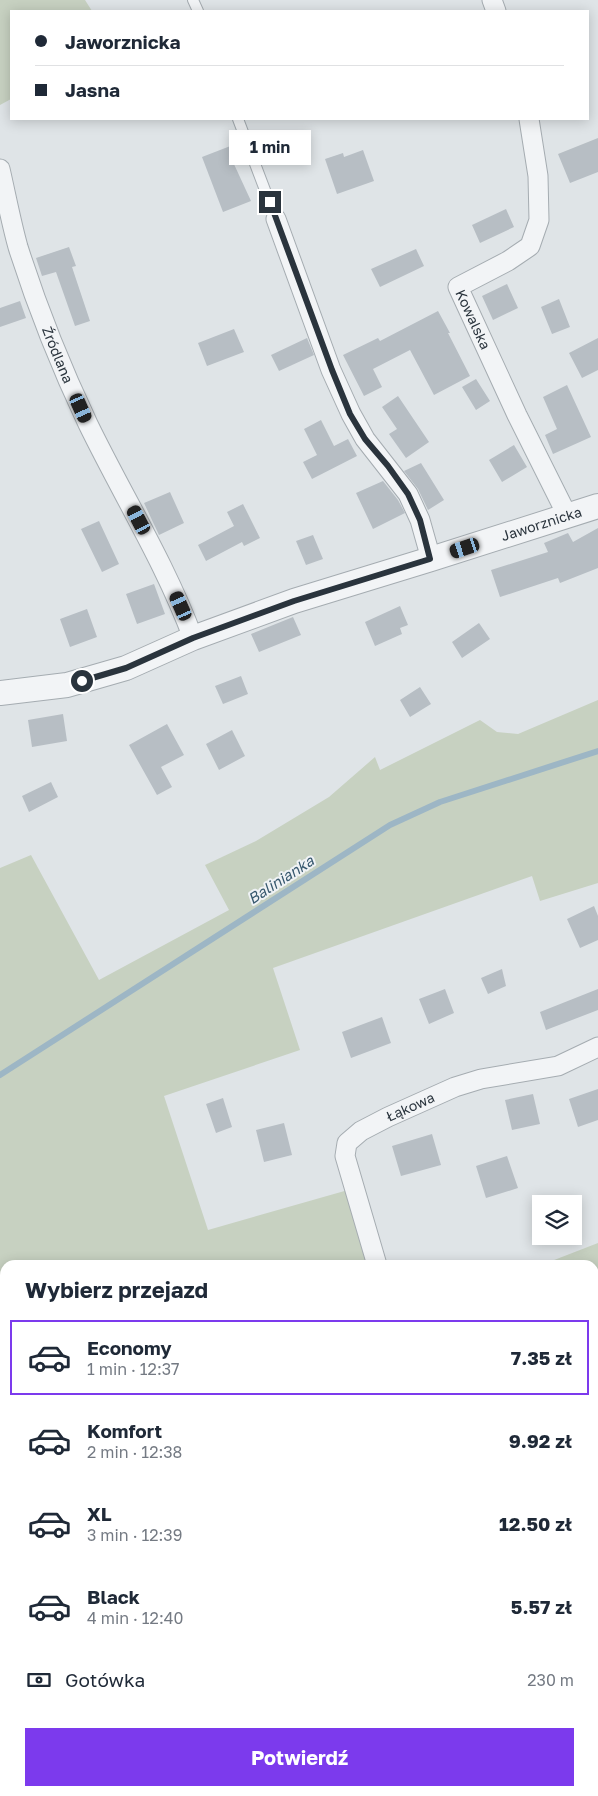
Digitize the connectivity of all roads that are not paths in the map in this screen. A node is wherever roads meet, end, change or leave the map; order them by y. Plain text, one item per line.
1 (238, 120) edge
2 (529, 120) edge
3 (0, 169) edge
4 (276, 219) joint
5 (598, 506) edge
6 (567, 515) junction
7 (430, 559) junction
8 (193, 638) junction
9 (0, 693) edge
10 (598, 1047) edge
11 (376, 1260) edge

1 - 4 lane
2 - 6 street, Kowalska
3 - 8 street, Źródlana
4 - 7 street
5 - 6 street, Jaworznicka
6 - 7 street, Jaworznicka
7 - 8 street, Jaworznicka
8 - 9 street, Jaworznicka
10 - 11 street, Łąkowa

